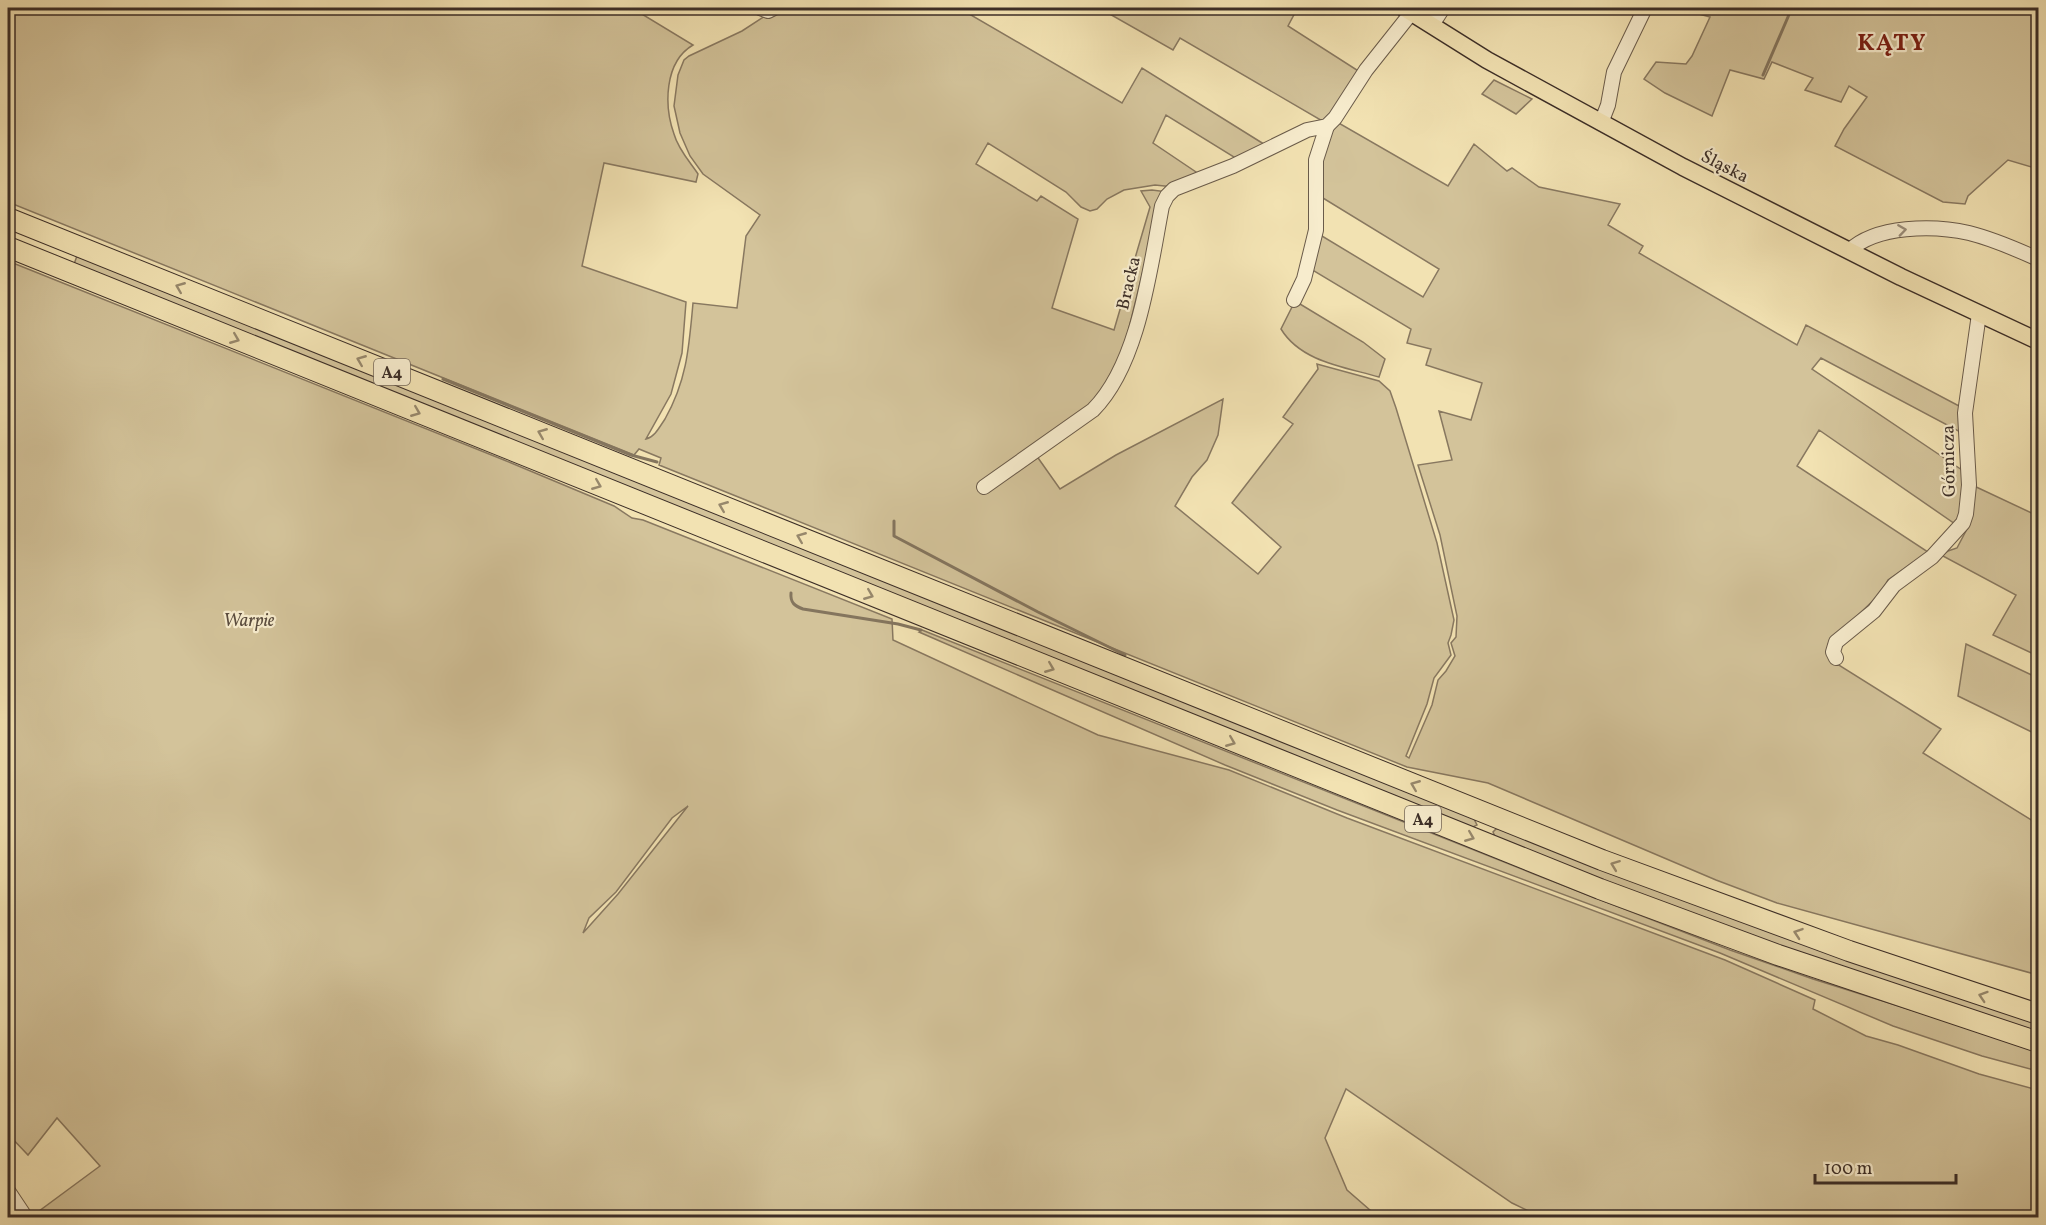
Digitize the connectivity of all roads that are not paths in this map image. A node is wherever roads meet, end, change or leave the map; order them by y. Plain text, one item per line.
1 (760, 8) edge
2 (774, 8) edge
3 (1443, 8) edge
4 (1645, 8) edge
5 (1408, 10) edge
6 (1432, 25) junction
7 (1601, 123) junction
8 (1327, 126) junction
9 (8, 218) edge
10 (8, 234) edge
11 (8, 247) edge
12 (1849, 251) junction
13 (2038, 259) edge
14 (67, 271) junction
15 (1294, 300) dead end
16 (1979, 314) junction
17 (2038, 341) edge
18 (984, 487) dead end
19 (1836, 658) dead end
20 (2038, 1014) edge
21 (2038, 1042) edge
22 (8, 1191) edge
23 (17, 1213) edge

1 - 2 street
3 - 6 street
4 - 7 street
5 - 6 main road, Śląska
5 - 8 street
6 - 7 main road, Śląska
7 - 12 main road, Śląska
8 - 15 street
8 - 18 street, Bracka
20 -> 9 highway, A4
10 - 14 highway, A4
11 - 14 highway, A4
12 -> 13 street
12 - 16 main road, Śląska
14 -> 21 highway, A4
16 - 17 main road, Śląska
16 - 19 street, Górnicza
22 - 23 street

